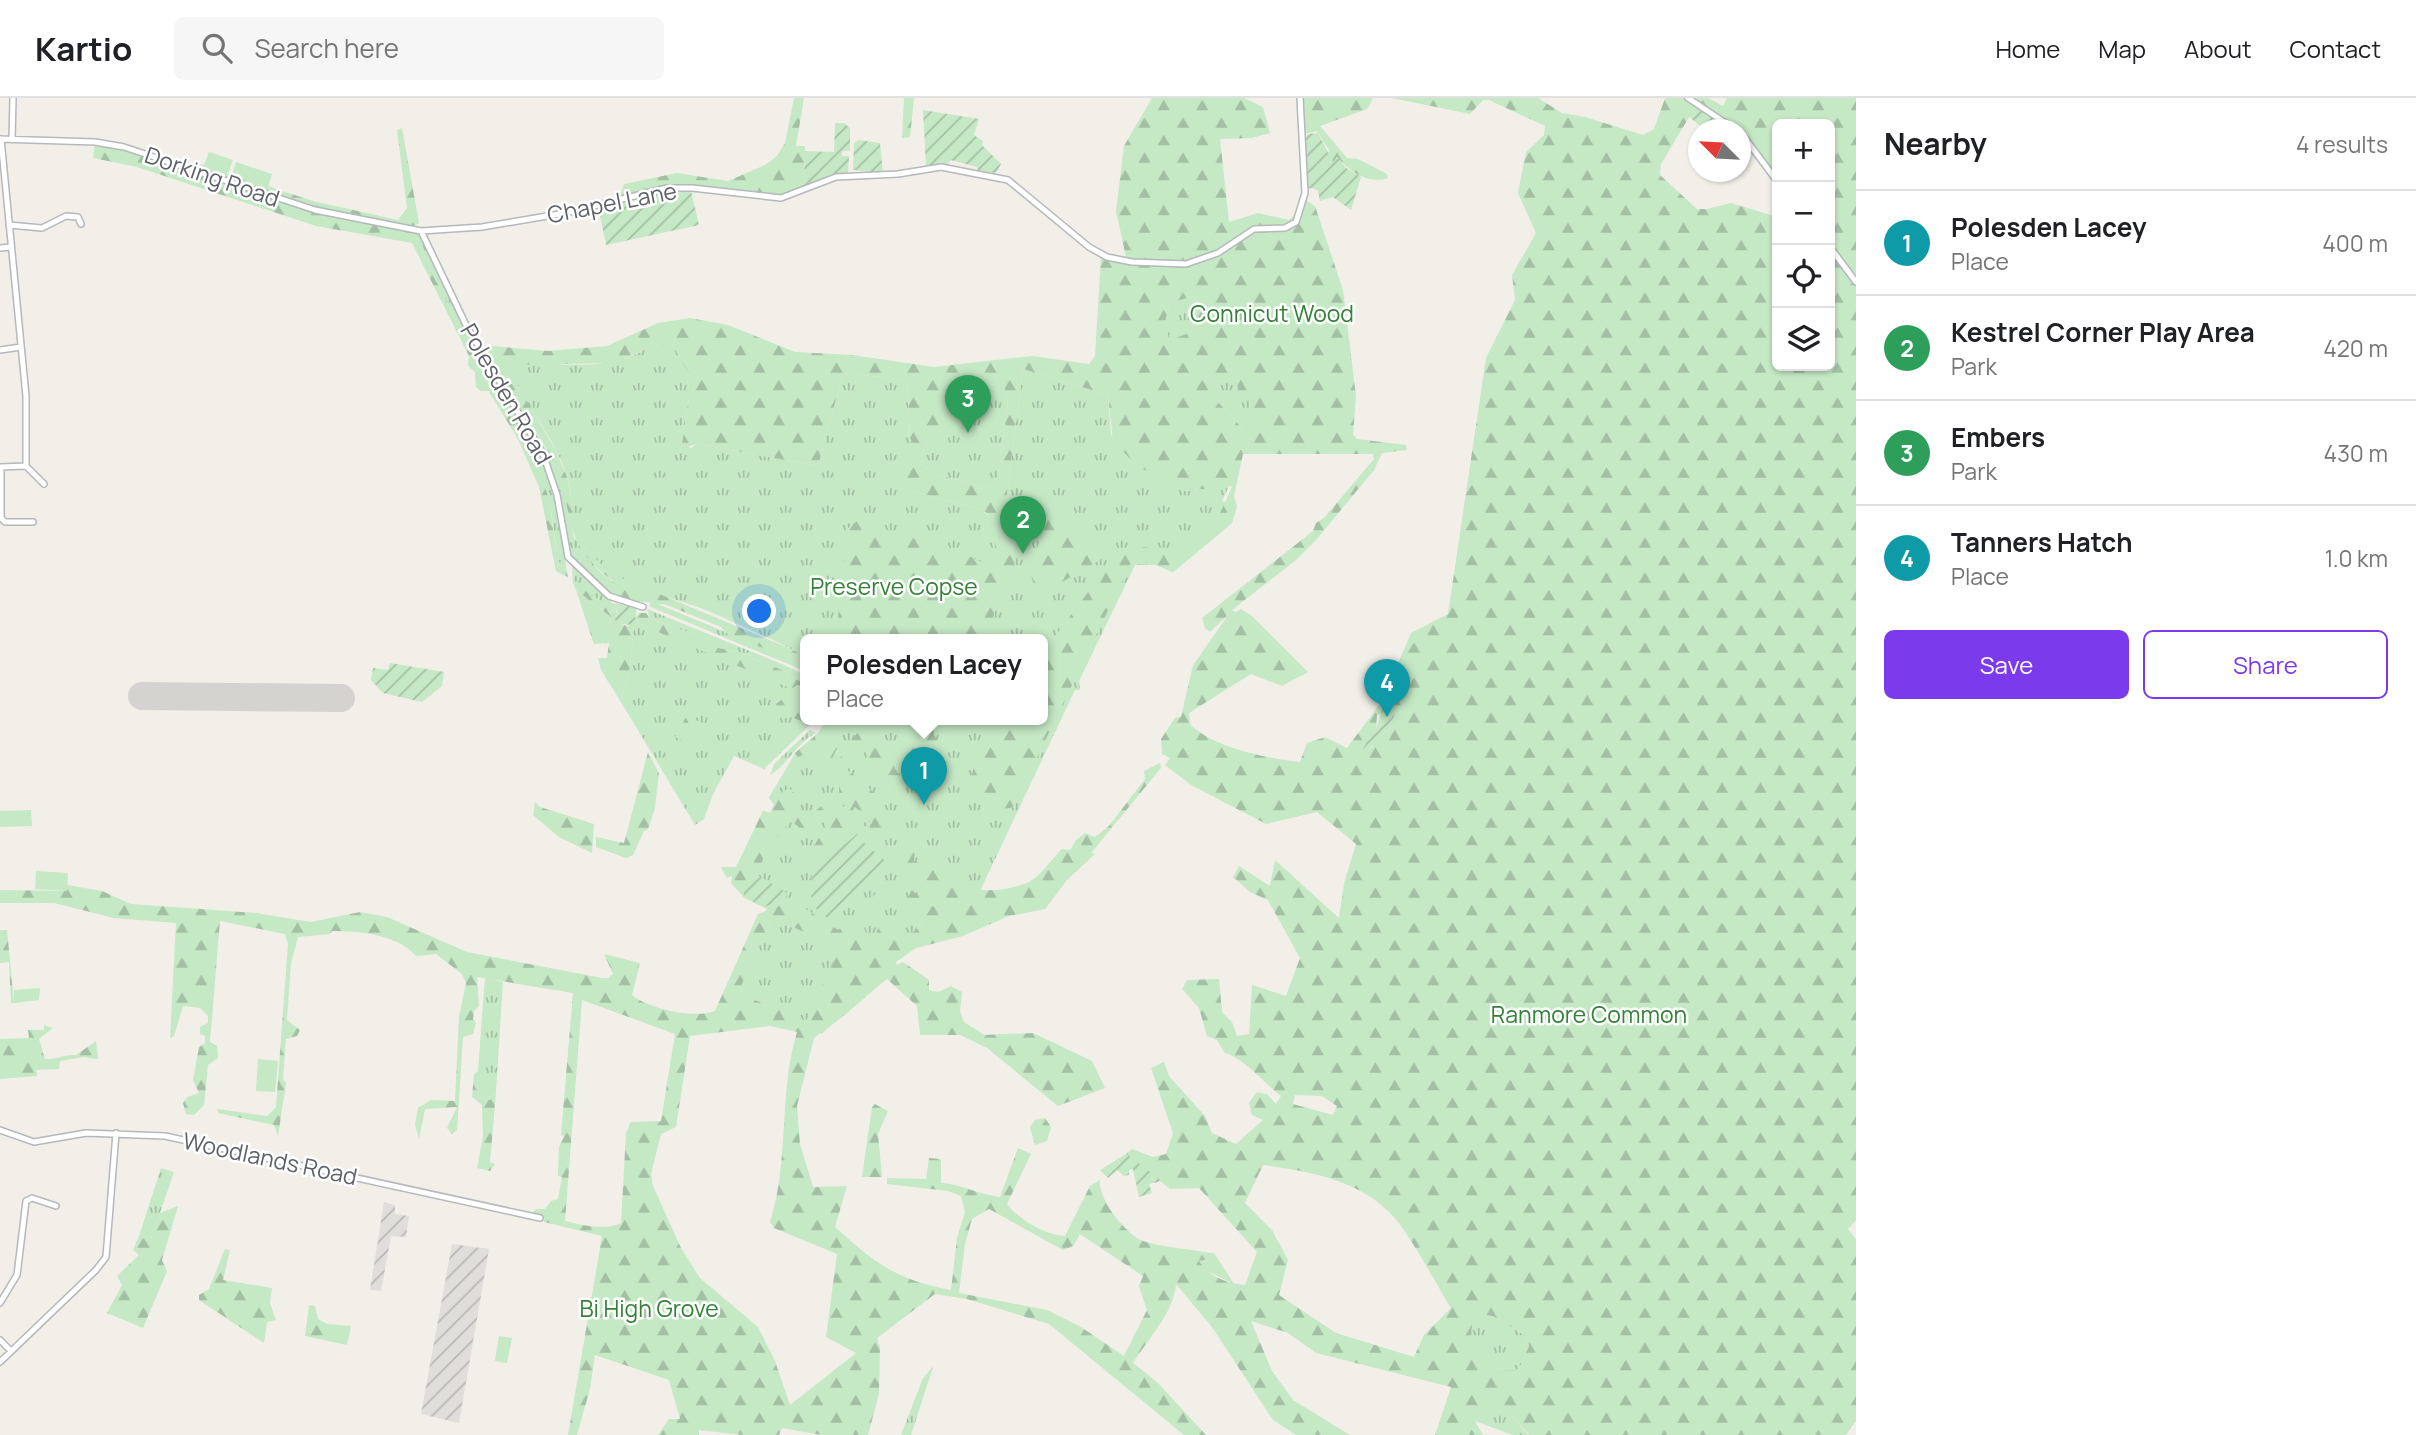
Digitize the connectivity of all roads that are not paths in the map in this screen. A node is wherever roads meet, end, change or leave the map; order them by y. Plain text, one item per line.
1 (13, 98) edge
2 (1300, 98) edge
3 (1688, 98) edge
4 (1720, 119) edge
5 (1, 139) edge
6 (12, 140) junction
7 (1751, 148) edge
8 (1772, 175) edge
9 (82, 224) dead end
10 (9, 225) junction
11 (421, 231) junction
12 (11, 247) junction
13 (0, 248) edge
14 (1835, 254) edge
15 (1856, 282) edge
16 (22, 347) junction
17 (0, 349) edge
18 (26, 466) junction
19 (1, 467) edge
20 (44, 484) dead end
21 (33, 522) dead end
22 (643, 607) dead end
23 (0, 1130) edge
24 (117, 1133) junction
25 (55, 1206) dead end
26 (540, 1218) dead end
27 (0, 1303) edge
28 (0, 1340) edge
29 (11, 1351) junction
30 (0, 1362) edge

1 - 6 street
2 - 11 street, Chapel Lane
3 - 4 street
5 - 6 street, Dorking Road
5 - 10 street
6 - 11 street, Dorking Road
7 - 8 street
9 - 10 street
10 - 12 street
11 - 22 street, Polesden Road
12 - 13 street
12 - 16 street
14 - 15 street
16 - 17 street
16 - 18 street
18 - 19 street
18 - 20 street
19 - 21 street
23 - 24 street, Woodlands Road
24 - 26 street, Woodlands Road
24 - 29 street
25 - 27 street
28 - 29 street
29 - 30 street

